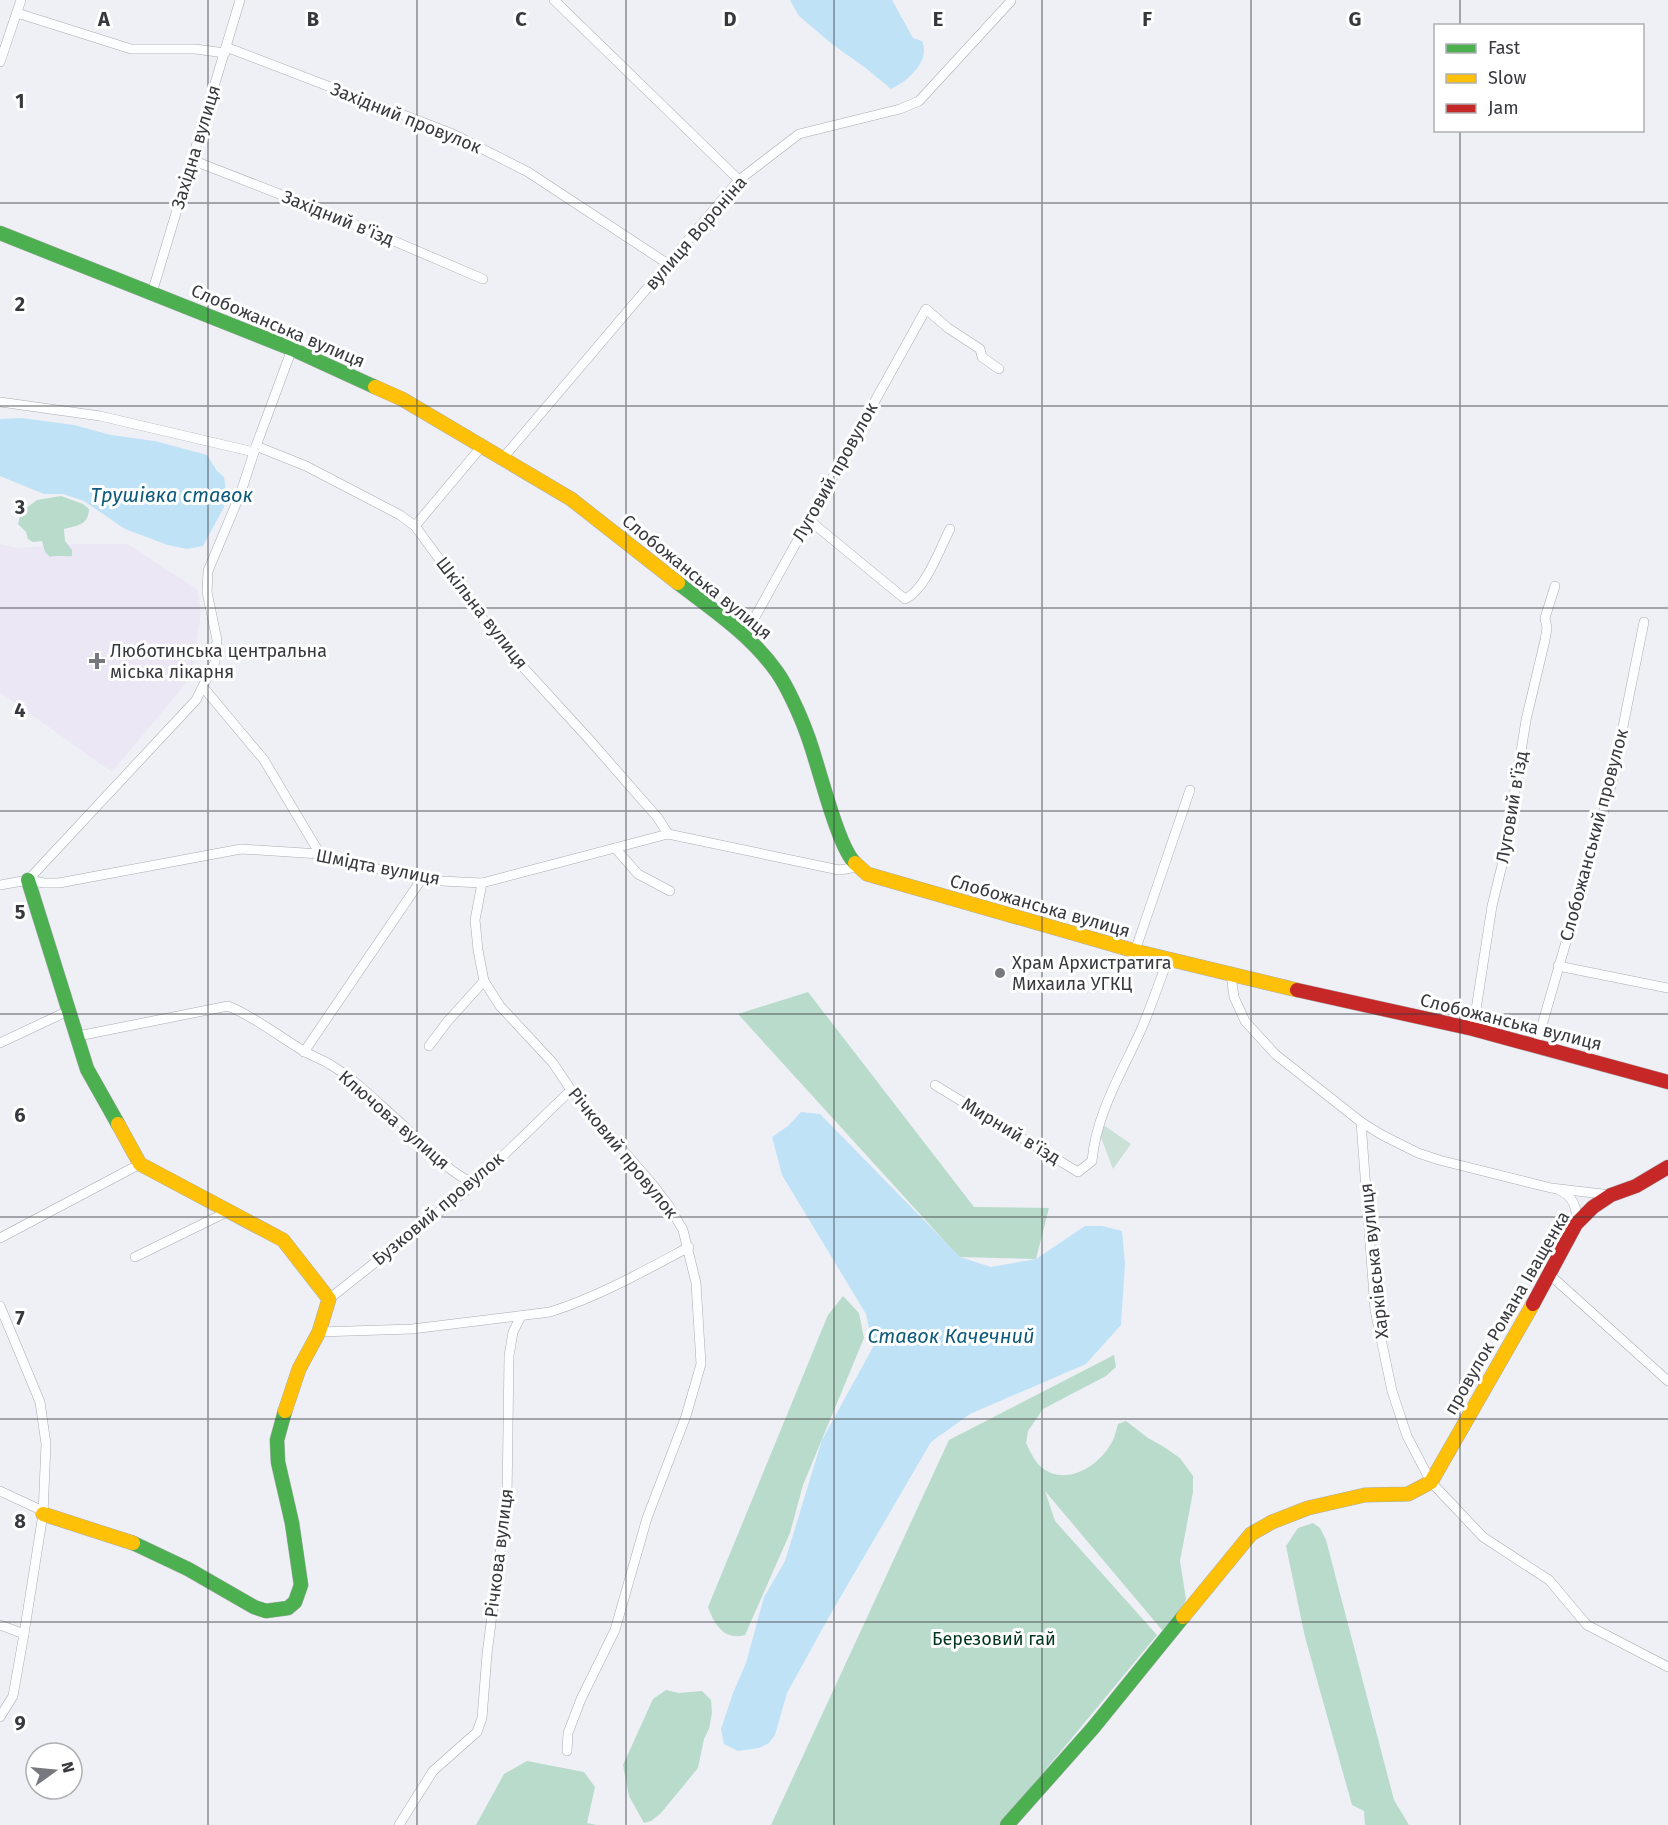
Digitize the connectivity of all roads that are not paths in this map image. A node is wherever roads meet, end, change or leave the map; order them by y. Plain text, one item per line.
1 (21, 0) edge
2 (240, 0) edge
3 (555, 0) edge
4 (1011, 1) edge
5 (17, 13) junction
6 (225, 50) junction
7 (0, 62) edge
8 (192, 160) junction
9 (739, 180) junction
10 (0, 233) edge
11 (668, 264) junction
12 (483, 279) dead end
13 (152, 293) junction
14 (292, 349) junction
15 (999, 369) dead end
16 (0, 402) edge
17 (482, 446) junction
18 (255, 449) junction
19 (504, 458) junction
20 (809, 520) junction
21 (415, 526) junction
22 (950, 529) dead end
23 (1555, 586) dead end
24 (1644, 622) dead end
25 (745, 635) junction
26 (203, 687) junction
27 (1190, 790) dead end
28 (668, 834) junction
29 (615, 848) junction
30 (320, 854) junction
31 (858, 867) junction
32 (28, 880) junction
33 (421, 880) junction
34 (482, 883) junction
35 (0, 885) edge
36 (670, 891) dead end
37 (1136, 951) junction
38 (1168, 959) junction
39 (1558, 966) junction
40 (1231, 975) junction
41 (484, 981) junction
42 (1668, 988) edge
43 (69, 1010) junction
44 (1473, 1029) junction
45 (78, 1036) junction
46 (0, 1042) edge
47 (429, 1046) dead end
48 (1536, 1046) junction
49 (304, 1052) junction
50 (1668, 1082) edge
51 (935, 1085) dead end
52 (571, 1090) junction
53 (1361, 1122) junction
54 (140, 1164) junction
55 (1668, 1167) edge
56 (474, 1184) junction
57 (1557, 1188) junction
58 (1611, 1195) junction
59 (230, 1211) junction
60 (1576, 1224) junction
61 (0, 1238) edge
62 (688, 1247) junction
63 (135, 1257) dead end
64 (1550, 1275) junction
65 (328, 1299) junction
66 (0, 1306) edge
67 (521, 1316) junction
68 (319, 1332) junction
69 (1668, 1381) edge
70 (1431, 1482) junction
71 (0, 1491) edge
72 (43, 1512) junction
73 (0, 1625) edge
74 (24, 1634) junction
75 (1668, 1667) edge
76 (0, 1718) edge
77 (567, 1751) dead end
78 (399, 1825) edge
79 (1007, 1825) edge

1 - 5 street
2 - 6 street, Західна вулиця
3 - 9 street
4 - 9 street, вулиця Вороніна
5 - 6 street, Західний провулок
5 - 7 street
6 - 8 street, Західна вулиця
6 - 11 street, Західний провулок
8 - 12 street, Західний в'їзд
8 - 13 street, Західна вулиця
9 - 11 street, вулиця Вороніна
10 - 13 street, Слобожанська вулиця
11 - 19 street, вулиця Вороніна
13 - 14 street, Слобожанська вулиця
14 - 17 street, Слобожанська вулиця
14 - 18 street
15 - 20 street, Луговий провулок
16 - 18 street, Шкільна вулиця
17 - 19 street, Слобожанська вулиця
17 - 21 street
18 - 21 street, Шкільна вулиця
18 - 26 street
19 - 25 street, Слобожанська вулиця
20 - 22 street
20 - 25 street, Луговий провулок
21 - 28 street, Шкільна вулиця
23 - 44 street, Луговий в'їзд
24 - 39 street, Слобожанський провулок
25 - 31 street, Слобожанська вулиця
26 - 30 street
26 - 32 street
27 - 37 street
28 - 29 street, Шмідта вулиця
28 - 31 street, Шмідта вулиця
29 - 34 street, Шмідта вулиця
29 - 36 street
30 - 32 street, Шмідта вулиця
30 - 33 street, Шмідта вулиця
31 - 37 street, Слобожанська вулиця
32 - 35 street, Шмідта вулиця
32 - 43 street
33 - 34 street, Шмідта вулиця
33 - 49 street
34 - 41 street, Річковий провулок
37 - 38 street, Слобожанська вулиця
38 - 40 street, Слобожанська вулиця
38 - 51 street, Мирний в'їзд
39 - 42 street
39 - 48 street, Слобожанський провулок
40 - 44 street, Слобожанська вулиця
40 - 53 street
41 - 47 street
41 - 52 street, Річковий провулок
43 - 45 street
43 - 46 street
44 - 48 street, Слобожанська вулиця
45 - 49 street, Ключова вулиця
45 - 54 street
48 - 50 street, Слобожанська вулиця
49 - 56 street, Ключова вулиця
52 - 56 street, Бузковий провулок
52 - 62 street, Річковий провулок
53 - 57 street
53 - 70 street, Харківська вулиця
54 - 59 street
54 - 61 street
55 - 58 street, провулок Романа Іващенка
56 - 65 street, Бузковий провулок
57 - 58 street
57 - 60 street
58 - 60 street, провулок Романа Іващенка
59 - 63 street
59 - 65 street
60 - 64 street, провулок Романа Іващенка
62 - 67 street
62 - 77 street, Річковий провулок
64 - 69 street
64 - 70 street, провулок Романа Іващенка
65 - 68 street
66 - 72 street
67 - 68 street
67 - 78 street, Річкова вулиця
68 - 72 street
70 - 75 street, Харківська вулиця
70 - 79 street
71 - 72 street
72 - 74 street
73 - 74 street
74 - 76 street

